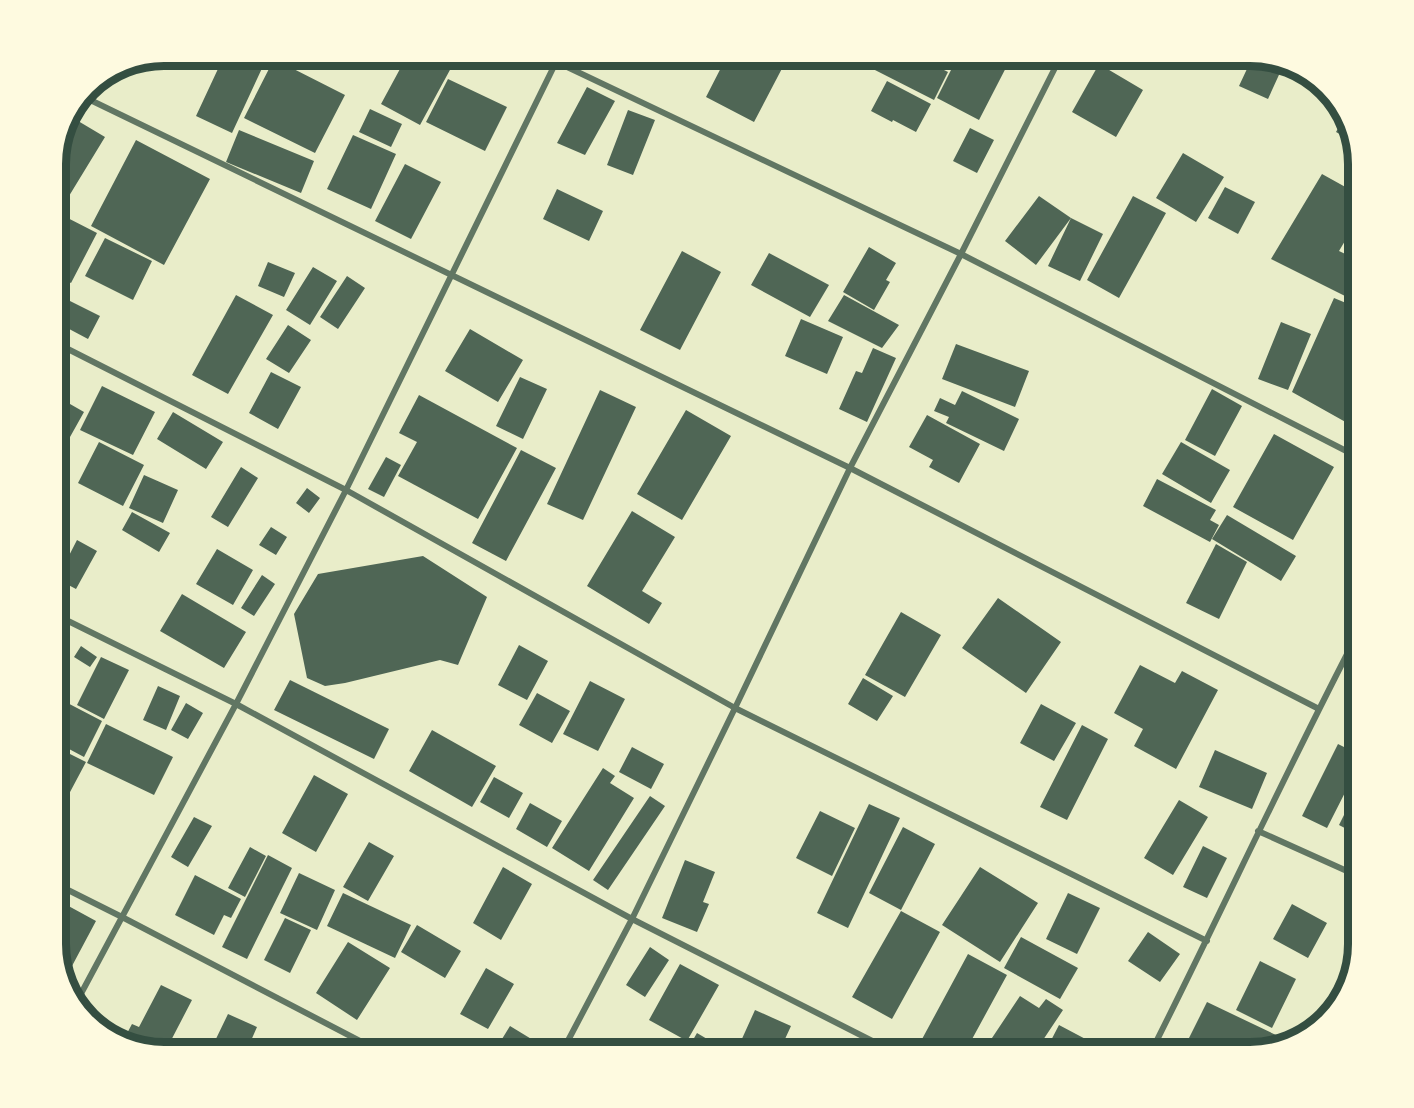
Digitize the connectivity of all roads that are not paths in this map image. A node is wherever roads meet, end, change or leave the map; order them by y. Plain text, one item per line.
1 (555, 66) edge
2 (573, 66) edge
3 (1056, 66) edge
4 (90, 100) edge
5 (962, 254) junction
6 (452, 274) junction
7 (66, 348) edge
8 (1348, 451) edge
9 (850, 468) junction
10 (346, 490) junction
11 (66, 620) edge
12 (1348, 654) edge
13 (236, 704) junction
14 (735, 708) junction
15 (1319, 710) junction
16 (1258, 831) junction
17 (1348, 871) edge
18 (66, 889) edge
19 (122, 917) junction
20 (632, 919) junction
21 (1207, 941) junction
22 (80, 995) edge
23 (360, 1042) edge
24 (568, 1042) edge
25 (872, 1042) edge
26 (1156, 1042) edge

1 - 6 street
2 - 5 street
3 - 5 street
4 - 6 street
5 - 8 street
5 - 9 street
6 - 9 street
6 - 10 street
7 - 10 street
9 - 14 street
9 - 15 street
10 - 13 street
10 - 14 street
11 - 13 street
12 - 15 street
13 - 19 street
13 - 20 street
14 - 20 street
14 - 21 street
15 - 16 street
16 - 17 street
16 - 21 street
18 - 19 street
19 - 22 street
19 - 23 street
20 - 24 street
20 - 25 street
21 - 26 street

